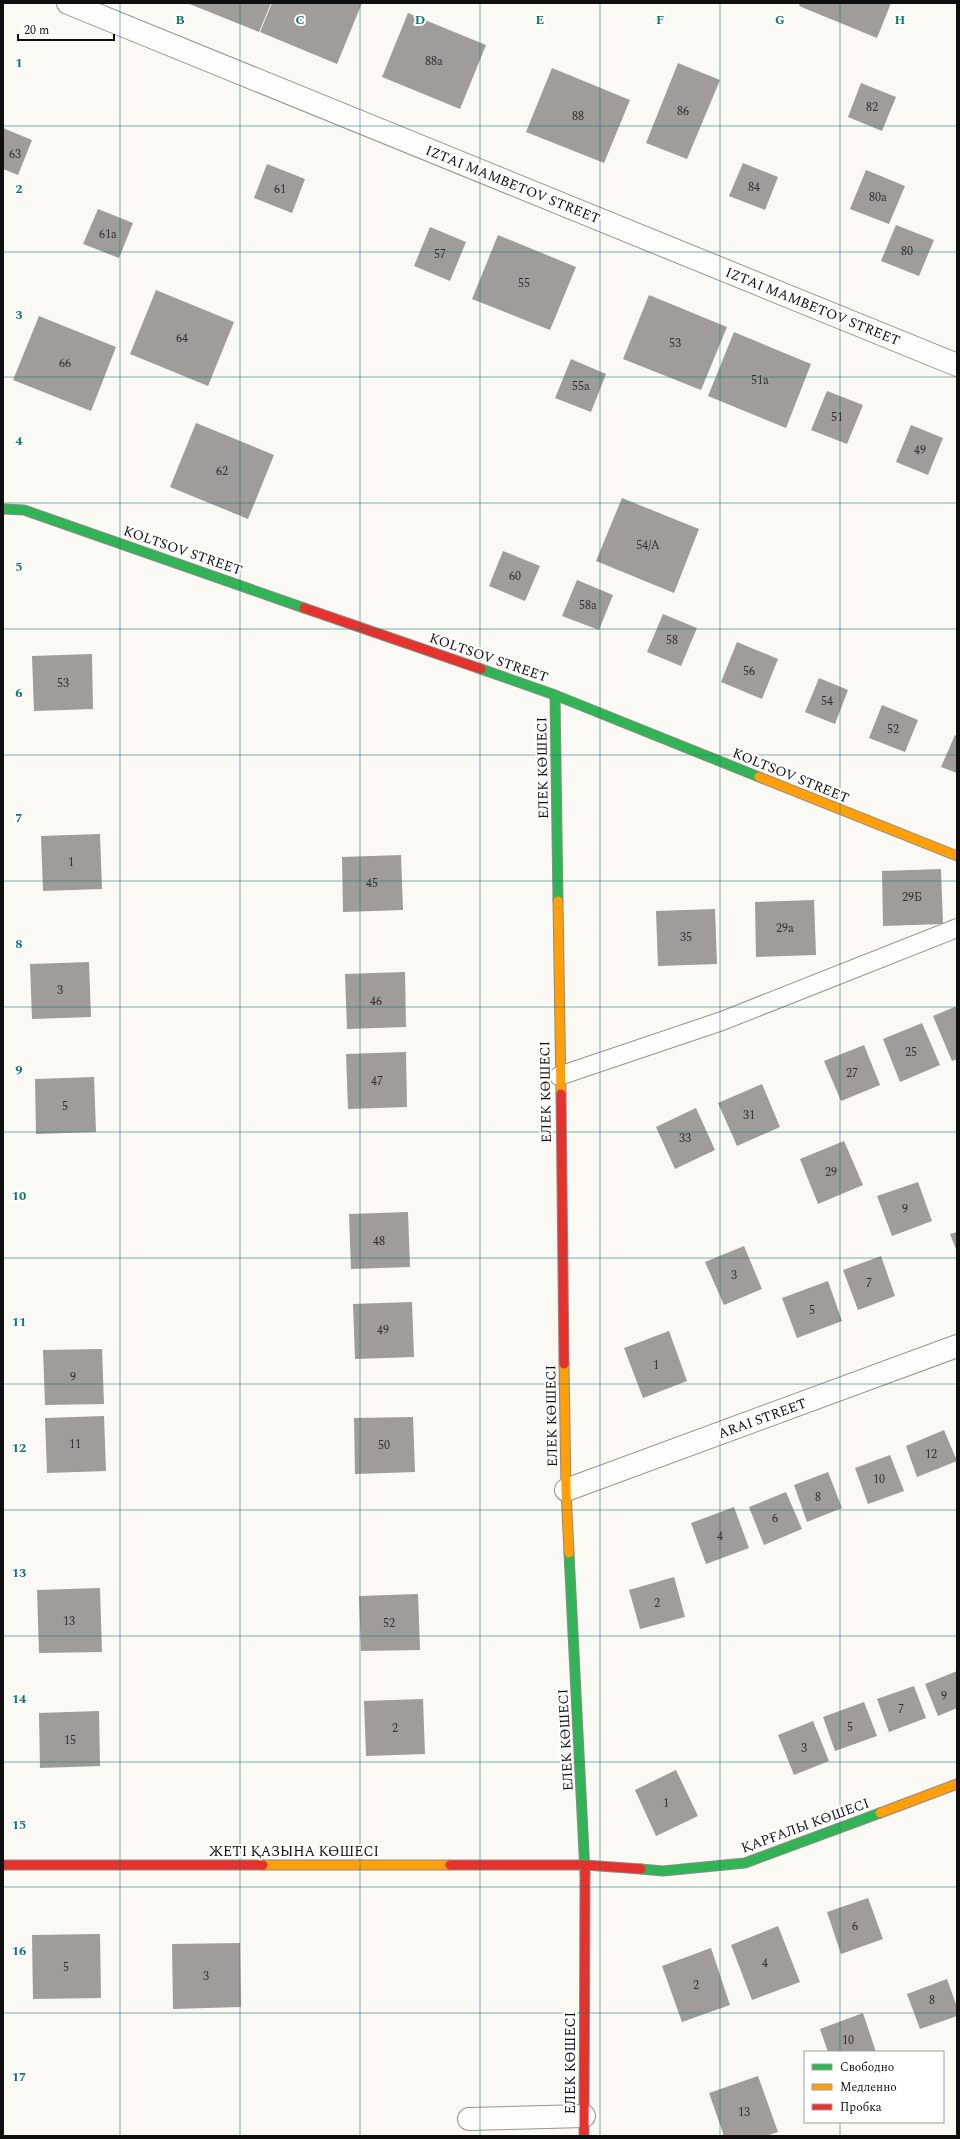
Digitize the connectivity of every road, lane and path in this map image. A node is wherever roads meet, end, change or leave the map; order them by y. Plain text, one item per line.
1 (68, 3) edge
2 (957, 365) edge
3 (3, 509) edge
4 (555, 695) junction
5 (957, 856) edge
6 (957, 928) edge
7 (559, 1076) junction
8 (957, 1346) edge
9 (566, 1490) junction
10 (957, 1784) edge
11 (3, 1865) edge
12 (585, 1865) junction
13 (469, 2119) dead end
14 (584, 2126) edge

1 - 2 street, IZTAI MAMBETOV STREET
3 - 4 street, KOLTSOV STREET
4 - 5 street, KOLTSOV STREET
4 - 7 street, ЕЛЕК КӨШЕСІ
6 - 7 lane
7 - 9 street, ЕЛЕК КӨШЕСІ
8 - 9 street, ARAI STREET
9 - 12 street, ЕЛЕК КӨШЕСІ
10 - 12 street, ҚАРҒАЛЫ КӨШЕСІ
11 - 12 street, ЖЕТІ ҚАЗЫНА КӨШЕСІ
12 - 14 street, ЕЛЕК КӨШЕСІ
13 - 14 street

